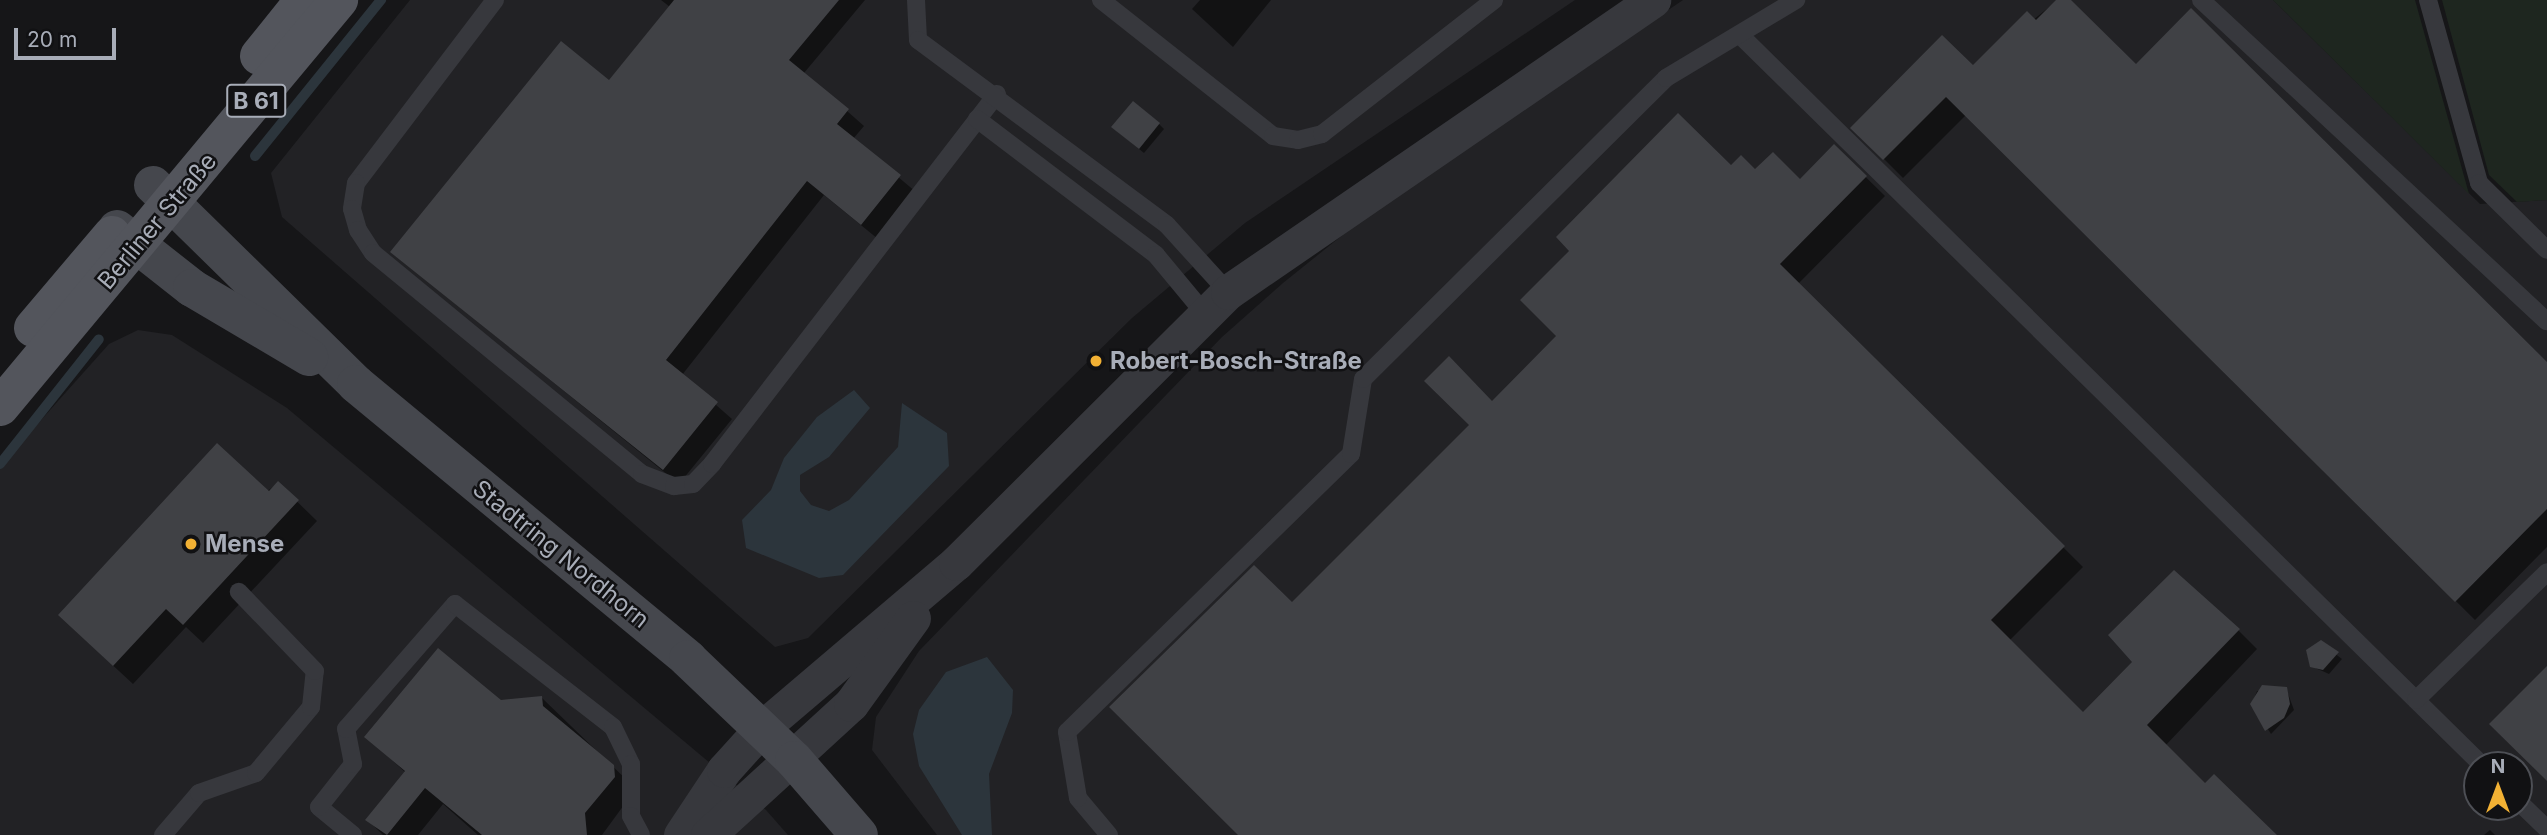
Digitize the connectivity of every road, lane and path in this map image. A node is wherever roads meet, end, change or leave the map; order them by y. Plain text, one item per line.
1 (304, 0) edge
2 (339, 0) edge
3 (495, 0) edge
4 (916, 0) edge
5 (1101, 0) edge
6 (1494, 0) edge
7 (1796, 0) edge
8 (2201, 0) edge
9 (2428, 0) edge
10 (1633, 6) edge
11 (1741, 36) junction
12 (997, 94) junction
13 (977, 118) junction
14 (164, 193) junction
15 (127, 237) junction
16 (2547, 250) edge
17 (1217, 303) junction
18 (2547, 321) edge
19 (0, 368) edge
20 (356, 384) junction
21 (0, 407) edge
22 (956, 564) junction
23 (2547, 572) edge
24 (239, 593) dead end
25 (2416, 701) junction
26 (762, 728) junction
27 (2468, 751) edge
28 (794, 760) junction
29 (2533, 816) edge
30 (2547, 829) edge
31 (163, 835) edge
32 (353, 835) edge
33 (640, 835) edge
34 (681, 835) edge
35 (708, 835) edge
36 (859, 835) edge
37 (1109, 835) edge

1 - 14 main road, Berliner Straße / B 61
2 - 14 main road, Berliner Straße / B 61
3 - 13 lane
4 - 12 lane
5 - 6 lane
7 - 11 lane
8 - 18 lane
9 - 16 lane
10 - 17 street
11 - 25 lane
11 - 37 lane
12 - 13 lane
12 - 17 lane
13 - 17 lane
14 - 15 main road, Berliner Straße / B 61
14 - 20 main road, Stadtring Nordhorn
15 - 19 main road, Berliner Straße / B 61
15 - 20 main road, Stadtring Nordhorn
15 - 21 main road, Berliner Straße / B 61
17 - 22 street
20 - 26 main road, Stadtring Nordhorn
22 - 26 street
22 - 28 street
23 - 25 lane
24 - 31 lane
25 - 27 lane
26 - 28 main road, Stadtring Nordhorn
26 - 34 street
28 - 35 street
28 - 36 main road, Stadtring Nordhorn
29 - 30 lane
32 - 33 lane

